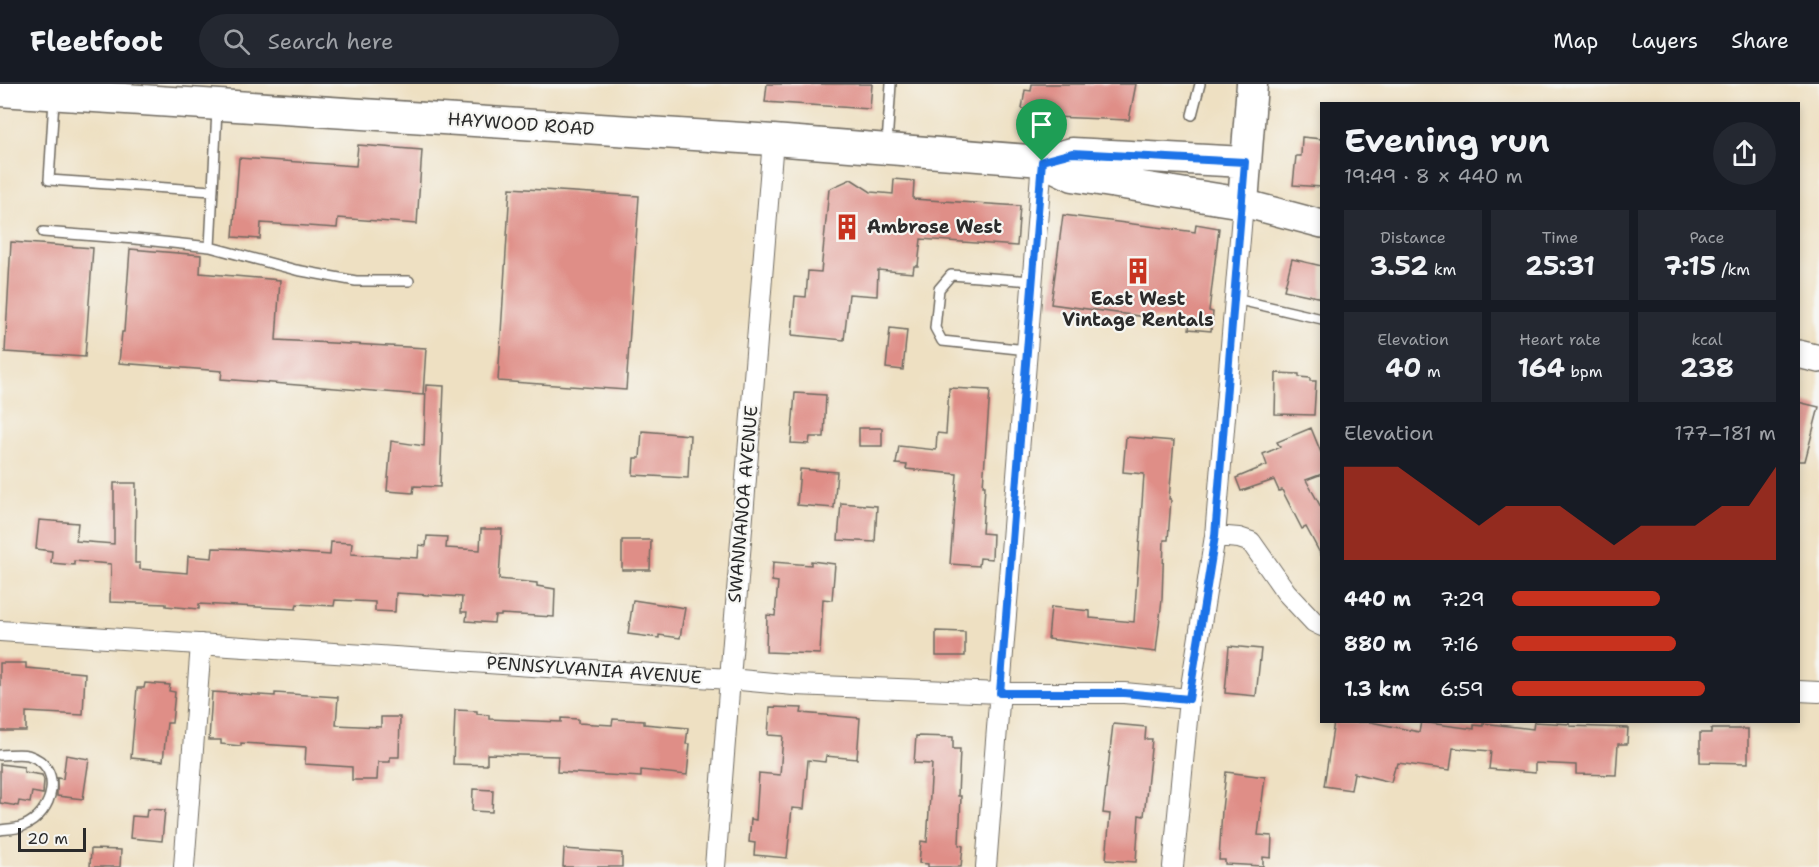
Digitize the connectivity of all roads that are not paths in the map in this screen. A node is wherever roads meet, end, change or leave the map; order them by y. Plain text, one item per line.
1 (891, 84) edge
2 (1200, 84) edge
3 (1249, 85) edge
4 (0, 90) edge
5 (55, 94) junction
6 (217, 104) junction
7 (1192, 115) dead end
8 (773, 140) junction
9 (886, 150) junction
10 (1042, 161) junction
11 (1245, 162) junction
12 (212, 191) junction
13 (1243, 203) junction
14 (1320, 223) edge
15 (43, 232) dead end
16 (210, 247) junction
17 (409, 281) dead end
18 (1033, 281) junction
19 (1235, 299) junction
20 (1320, 320) edge
21 (1027, 350) junction
22 (1215, 536) junction
23 (1320, 625) edge
24 (0, 631) edge
25 (201, 644) junction
26 (729, 679) junction
27 (1800, 690) edge
28 (1819, 692) edge
29 (1000, 693) junction
30 (1189, 699) junction
31 (0, 755) edge
32 (0, 830) edge
33 (184, 867) edge
34 (715, 867) edge
35 (986, 867) edge
36 (1173, 867) edge

1 - 9 lane
2 - 7 lane
3 - 11 main road
4 - 5 main road, HAYWOOD ROAD
5 - 6 main road, HAYWOOD ROAD
5 - 12 lane
6 - 8 main road, HAYWOOD ROAD
6 - 12 lane
8 - 9 main road, HAYWOOD ROAD
8 - 26 street, SWANNANOA AVENUE
9 - 10 main road, HAYWOOD ROAD
10 - 11 main road, HAYWOOD ROAD
10 - 13 main road, HAYWOOD ROAD
10 - 18 street
11 - 13 main road
12 - 16 lane
13 - 14 street
13 - 19 street
15 - 16 lane
16 - 17 lane
18 - 21 street
18 - 21 lane
19 - 20 lane
19 - 22 street
21 - 29 street
22 - 23 street
22 - 30 street
24 - 25 street, PENNSYLVANIA AVENUE
25 - 26 street, PENNSYLVANIA AVENUE
25 - 33 street
26 - 29 street, PENNSYLVANIA AVENUE
26 - 34 street, SWANNANOA AVENUE
27 - 28 street
29 - 30 street, PENNSYLVANIA AVENUE
29 - 35 street
30 - 36 street
31 - 32 lane

